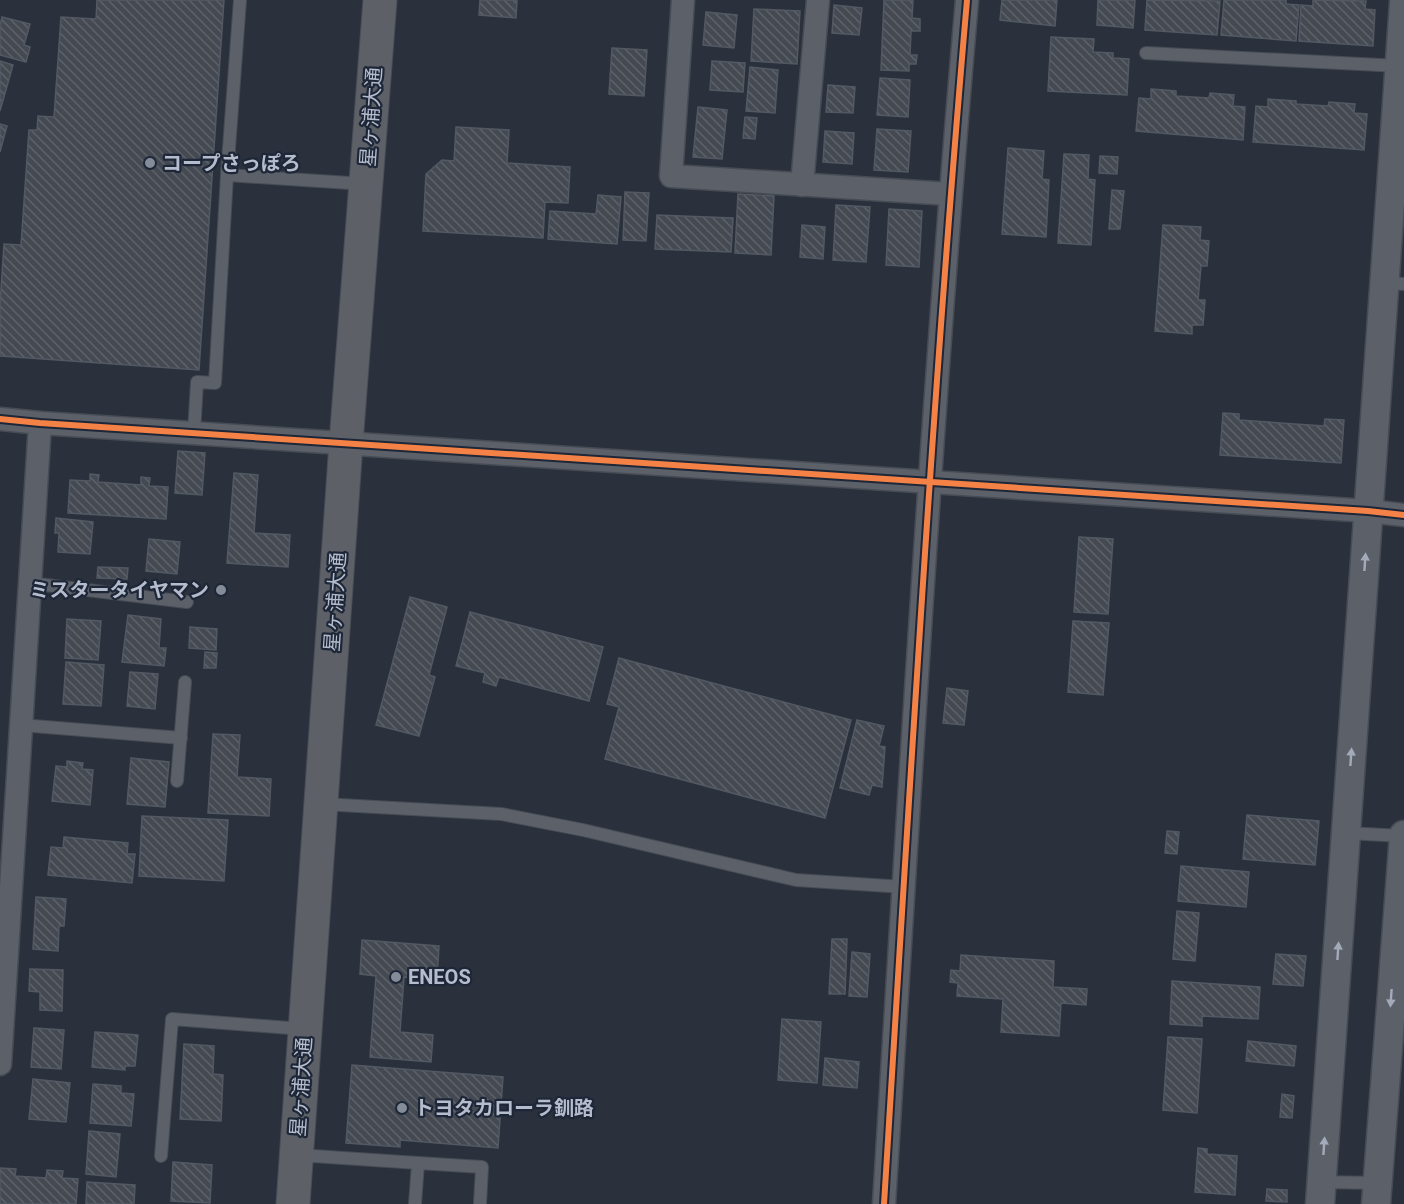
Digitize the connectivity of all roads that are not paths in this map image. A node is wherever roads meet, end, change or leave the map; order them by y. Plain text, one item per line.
1 (240, 0) edge
2 (380, 0) edge
3 (683, 0) edge
4 (818, 0) edge
5 (967, 0) edge
6 (1404, 3) edge
7 (1146, 53) dead end
8 (1400, 66) junction
9 (227, 175) junction
10 (366, 184) junction
11 (802, 185) junction
12 (950, 194) junction
13 (1394, 283) edge
14 (0, 420) edge
15 (39, 423) junction
16 (194, 433) junction
17 (346, 443) junction
18 (929, 481) junction
19 (1368, 511) junction
20 (1404, 514) edge
21 (29, 583) junction
22 (187, 602) dead end
23 (185, 682) dead end
24 (21, 725) junction
25 (181, 738) junction
26 (177, 781) dead end
27 (321, 804) junction
28 (1346, 833) junction
29 (1404, 835) edge
30 (904, 887) junction
31 (305, 1029) junction
32 (0, 1064) edge
33 (296, 1155) junction
34 (161, 1156) dead end
35 (418, 1163) junction
36 (1320, 1193) edge
37 (1376, 1194) edge
38 (293, 1204) edge
39 (415, 1204) edge
40 (480, 1204) edge
41 (884, 1204) edge

1 - 9 lane
2 - 10 highway, 星ヶ浦大通
3 - 11 street
4 - 11 street
5 - 12 street
6 - 8 street
7 - 8 lane
8 - 13 street
9 - 10 lane
9 - 16 lane
10 - 17 highway, 星ヶ浦大通
11 - 12 street
12 - 18 street
13 - 19 street
14 - 15 street
15 - 16 street
15 - 21 street
16 - 17 street
17 - 18 street
17 - 27 highway, 星ヶ浦大通
18 - 19 street
18 - 30 street
19 - 20 street
28 -> 19 street
21 - 22 lane
21 - 24 street
23 - 25 lane
24 - 25 lane
24 - 32 street
25 - 26 lane
27 - 30 lane
27 - 31 highway, 星ヶ浦大通
28 - 29 lane
36 -> 28 street
29 -> 37 street
30 - 41 street
31 - 33 highway, 星ヶ浦大通
31 - 34 lane
33 - 35 lane
33 - 38 highway, 星ヶ浦大通
35 - 39 lane
35 - 40 lane
36 - 37 lane

